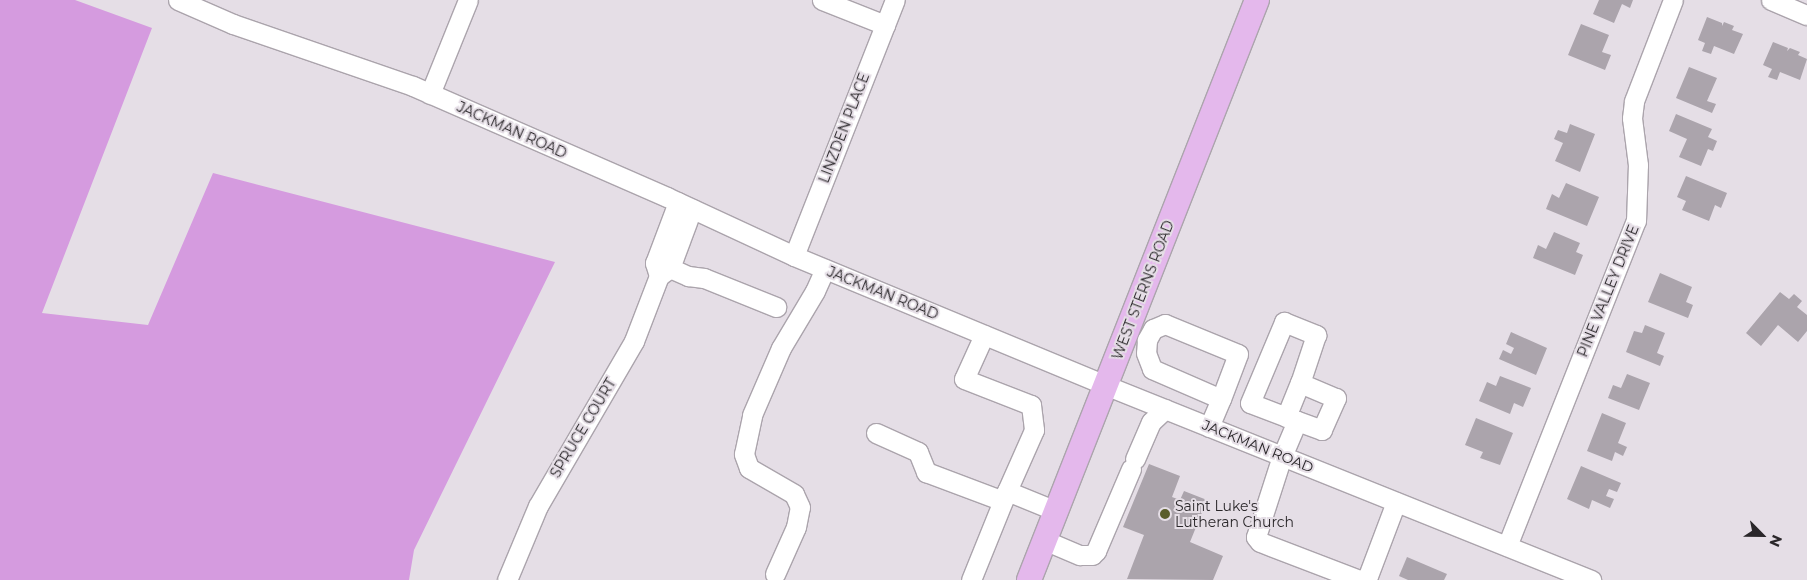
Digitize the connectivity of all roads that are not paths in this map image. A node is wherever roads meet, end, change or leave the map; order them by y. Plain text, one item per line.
1 (178, 0) edge
2 (468, 0) edge
3 (822, 0) edge
4 (895, 0) edge
5 (1257, 0) edge
6 (1673, 0) edge
7 (1771, 0) edge
8 (1807, 15) edge
9 (885, 25) junction
10 (430, 94) junction
11 (685, 206) junction
12 (794, 256) junction
13 (825, 269) junction
14 (664, 272) junction
15 (776, 307) dead end
16 (984, 335) junction
17 (1300, 383) junction
18 (1105, 385) junction
19 (1221, 399) junction
20 (1165, 409) junction
21 (1291, 419) junction
22 (1210, 427) junction
23 (876, 432) dead end
24 (1282, 456) junction
25 (1005, 496) junction
26 (1396, 502) junction
27 (1056, 511) junction
28 (1044, 540) junction
29 (1507, 546) junction
30 (775, 574) dead end
31 (507, 580) edge
32 (971, 580) edge
33 (1029, 580) edge
34 (1361, 580) edge
35 (1590, 580) edge

1 - 10 street, JACKMAN ROAD
2 - 10 street
3 - 9 street
4 - 9 street, LINZDEN PLACE
5 - 18 main road, WEST STERNS ROAD
6 - 29 street, PINE VALLEY DRIVE
7 - 8 street
9 - 12 street, LINZDEN PLACE
10 - 11 street, JACKMAN ROAD
11 - 12 street, JACKMAN ROAD
11 - 14 street, SPRUCE COURT
12 - 13 street, JACKMAN ROAD
13 - 16 street, JACKMAN ROAD
13 - 30 street
14 - 15 street
14 - 31 street, SPRUCE COURT
16 - 18 street, JACKMAN ROAD
16 - 25 street
17 - 21 street
17 - 21 street
17 - 21 street
18 - 20 street, JACKMAN ROAD
18 - 27 main road, WEST STERNS ROAD
19 - 19 street
19 - 22 street
20 - 22 street, JACKMAN ROAD
20 - 28 street
21 - 24 street
22 - 24 street, JACKMAN ROAD
23 - 25 street
24 - 26 street, JACKMAN ROAD
24 - 34 street
25 - 27 street
25 - 32 street
26 - 29 street, JACKMAN ROAD
26 - 34 street
27 - 28 main road, WEST STERNS ROAD
28 - 33 main road, WEST STERNS ROAD
29 - 35 street, JACKMAN ROAD

